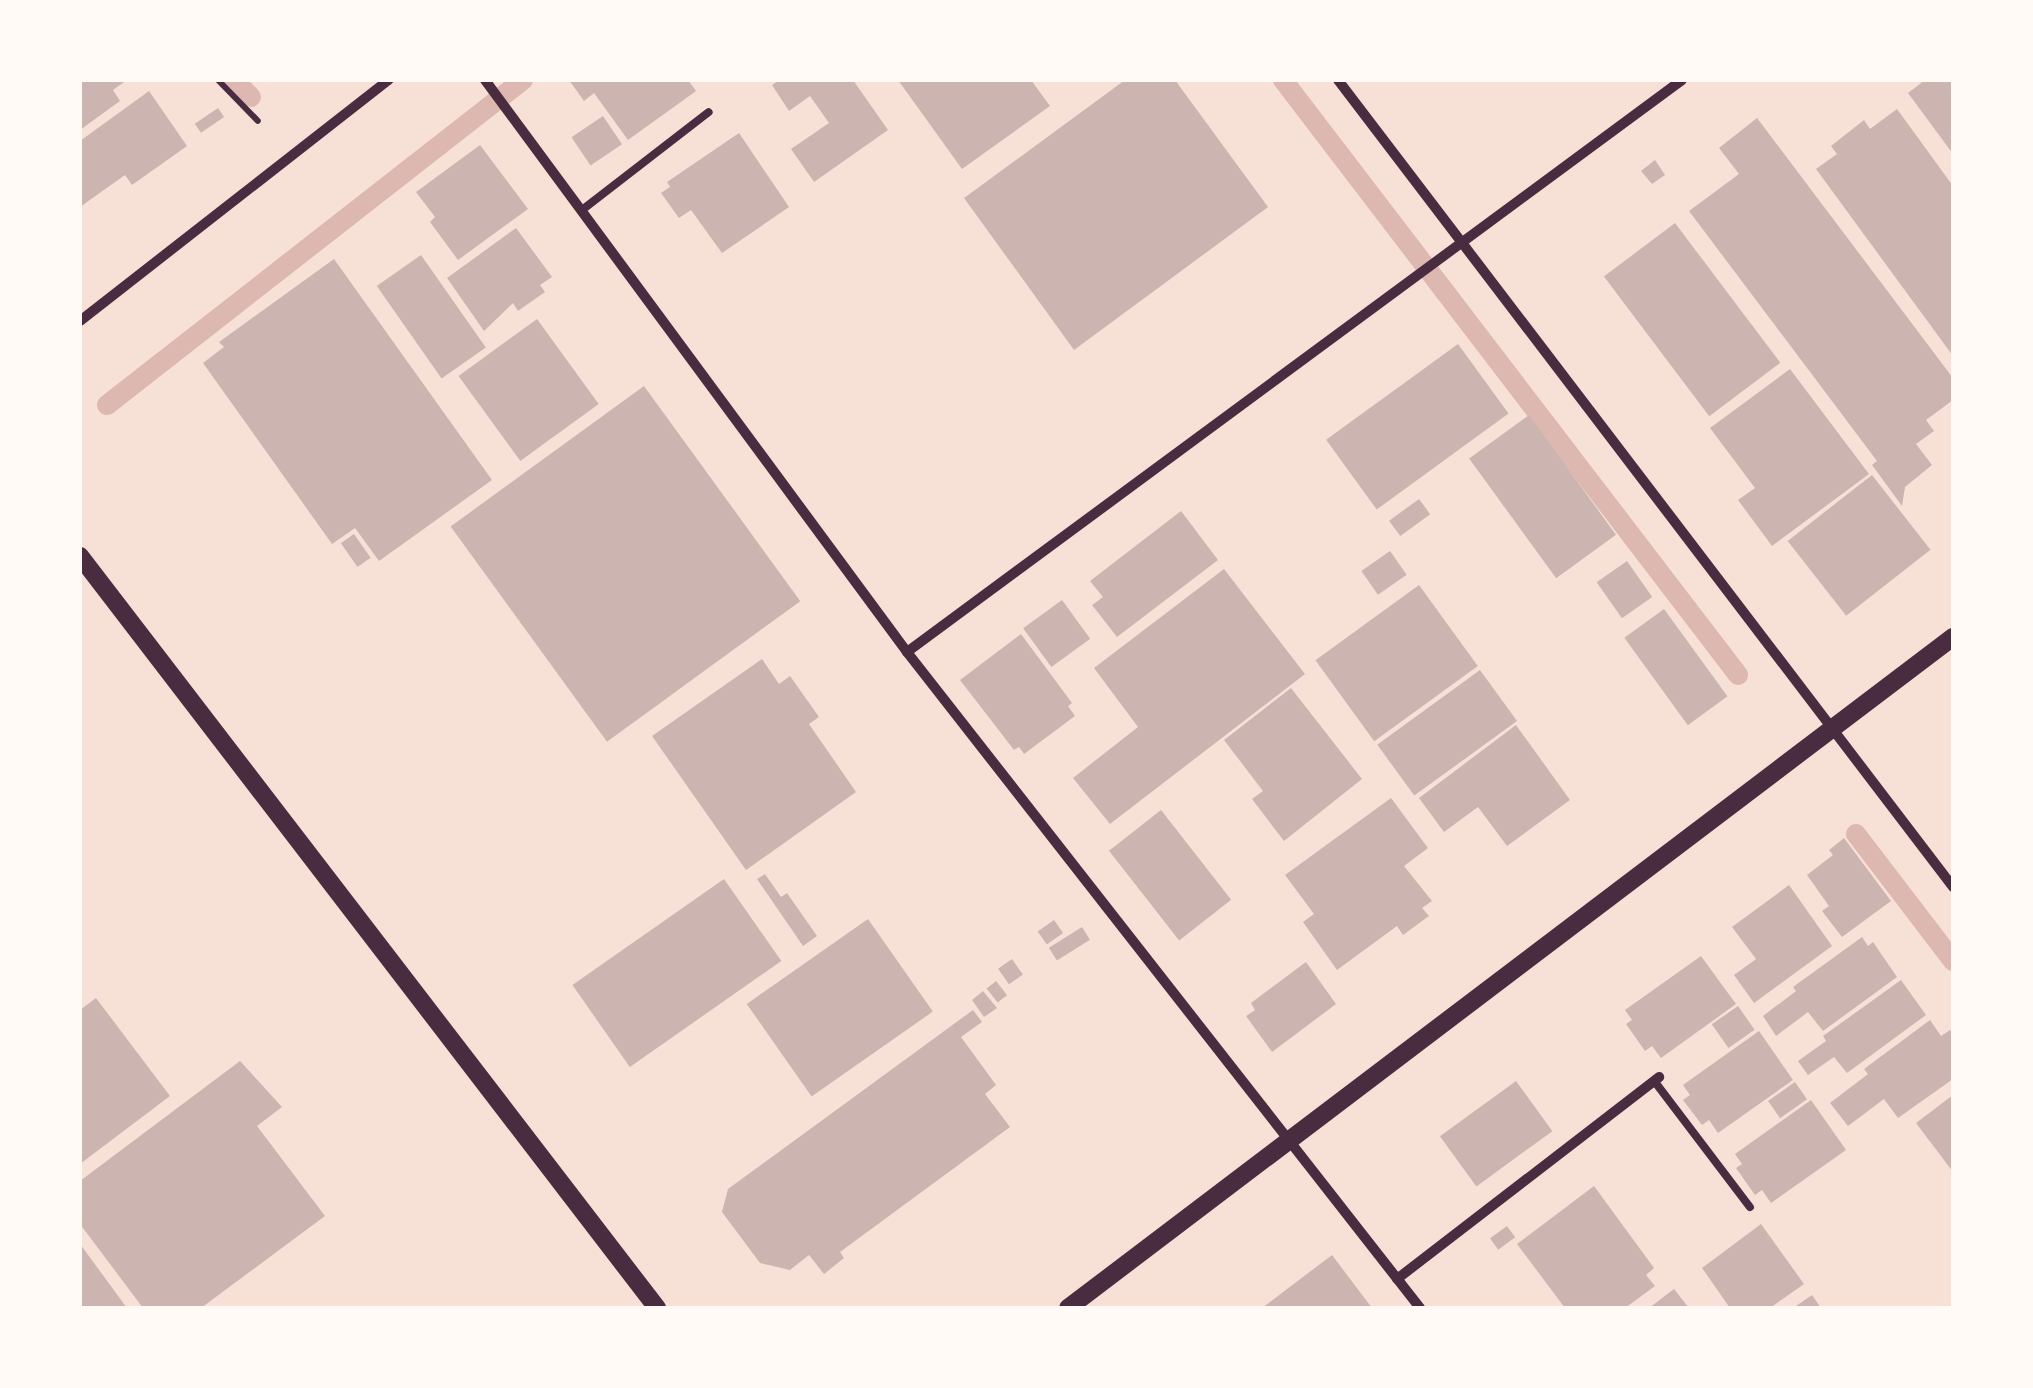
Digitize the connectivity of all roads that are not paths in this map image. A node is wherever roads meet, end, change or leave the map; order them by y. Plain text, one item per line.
1 (388, 80) edge
2 (1338, 80) edge
3 (1682, 80) edge
4 (486, 81) edge
5 (709, 112) dead end
6 (582, 210) junction
7 (1460, 242) junction
8 (80, 321) edge
9 (80, 556) edge
10 (1953, 636) edge
11 (907, 652) junction
12 (1832, 728) junction
13 (1953, 887) edge
14 (1657, 1080) joint
15 (1290, 1142) junction
16 (1750, 1207) dead end
17 (1397, 1280) junction
18 (657, 1308) edge
19 (1068, 1308) edge
20 (1420, 1308) edge

1 - 8 street
2 - 7 street
3 - 7 street
4 - 6 street
5 - 6 lane
6 - 11 street
7 - 11 street
7 - 12 street
9 - 18 street
10 - 12 street
11 - 15 street
12 - 13 street
12 - 15 street
14 - 16 lane
14 - 17 street
15 - 17 street
15 - 19 street
17 - 20 street

